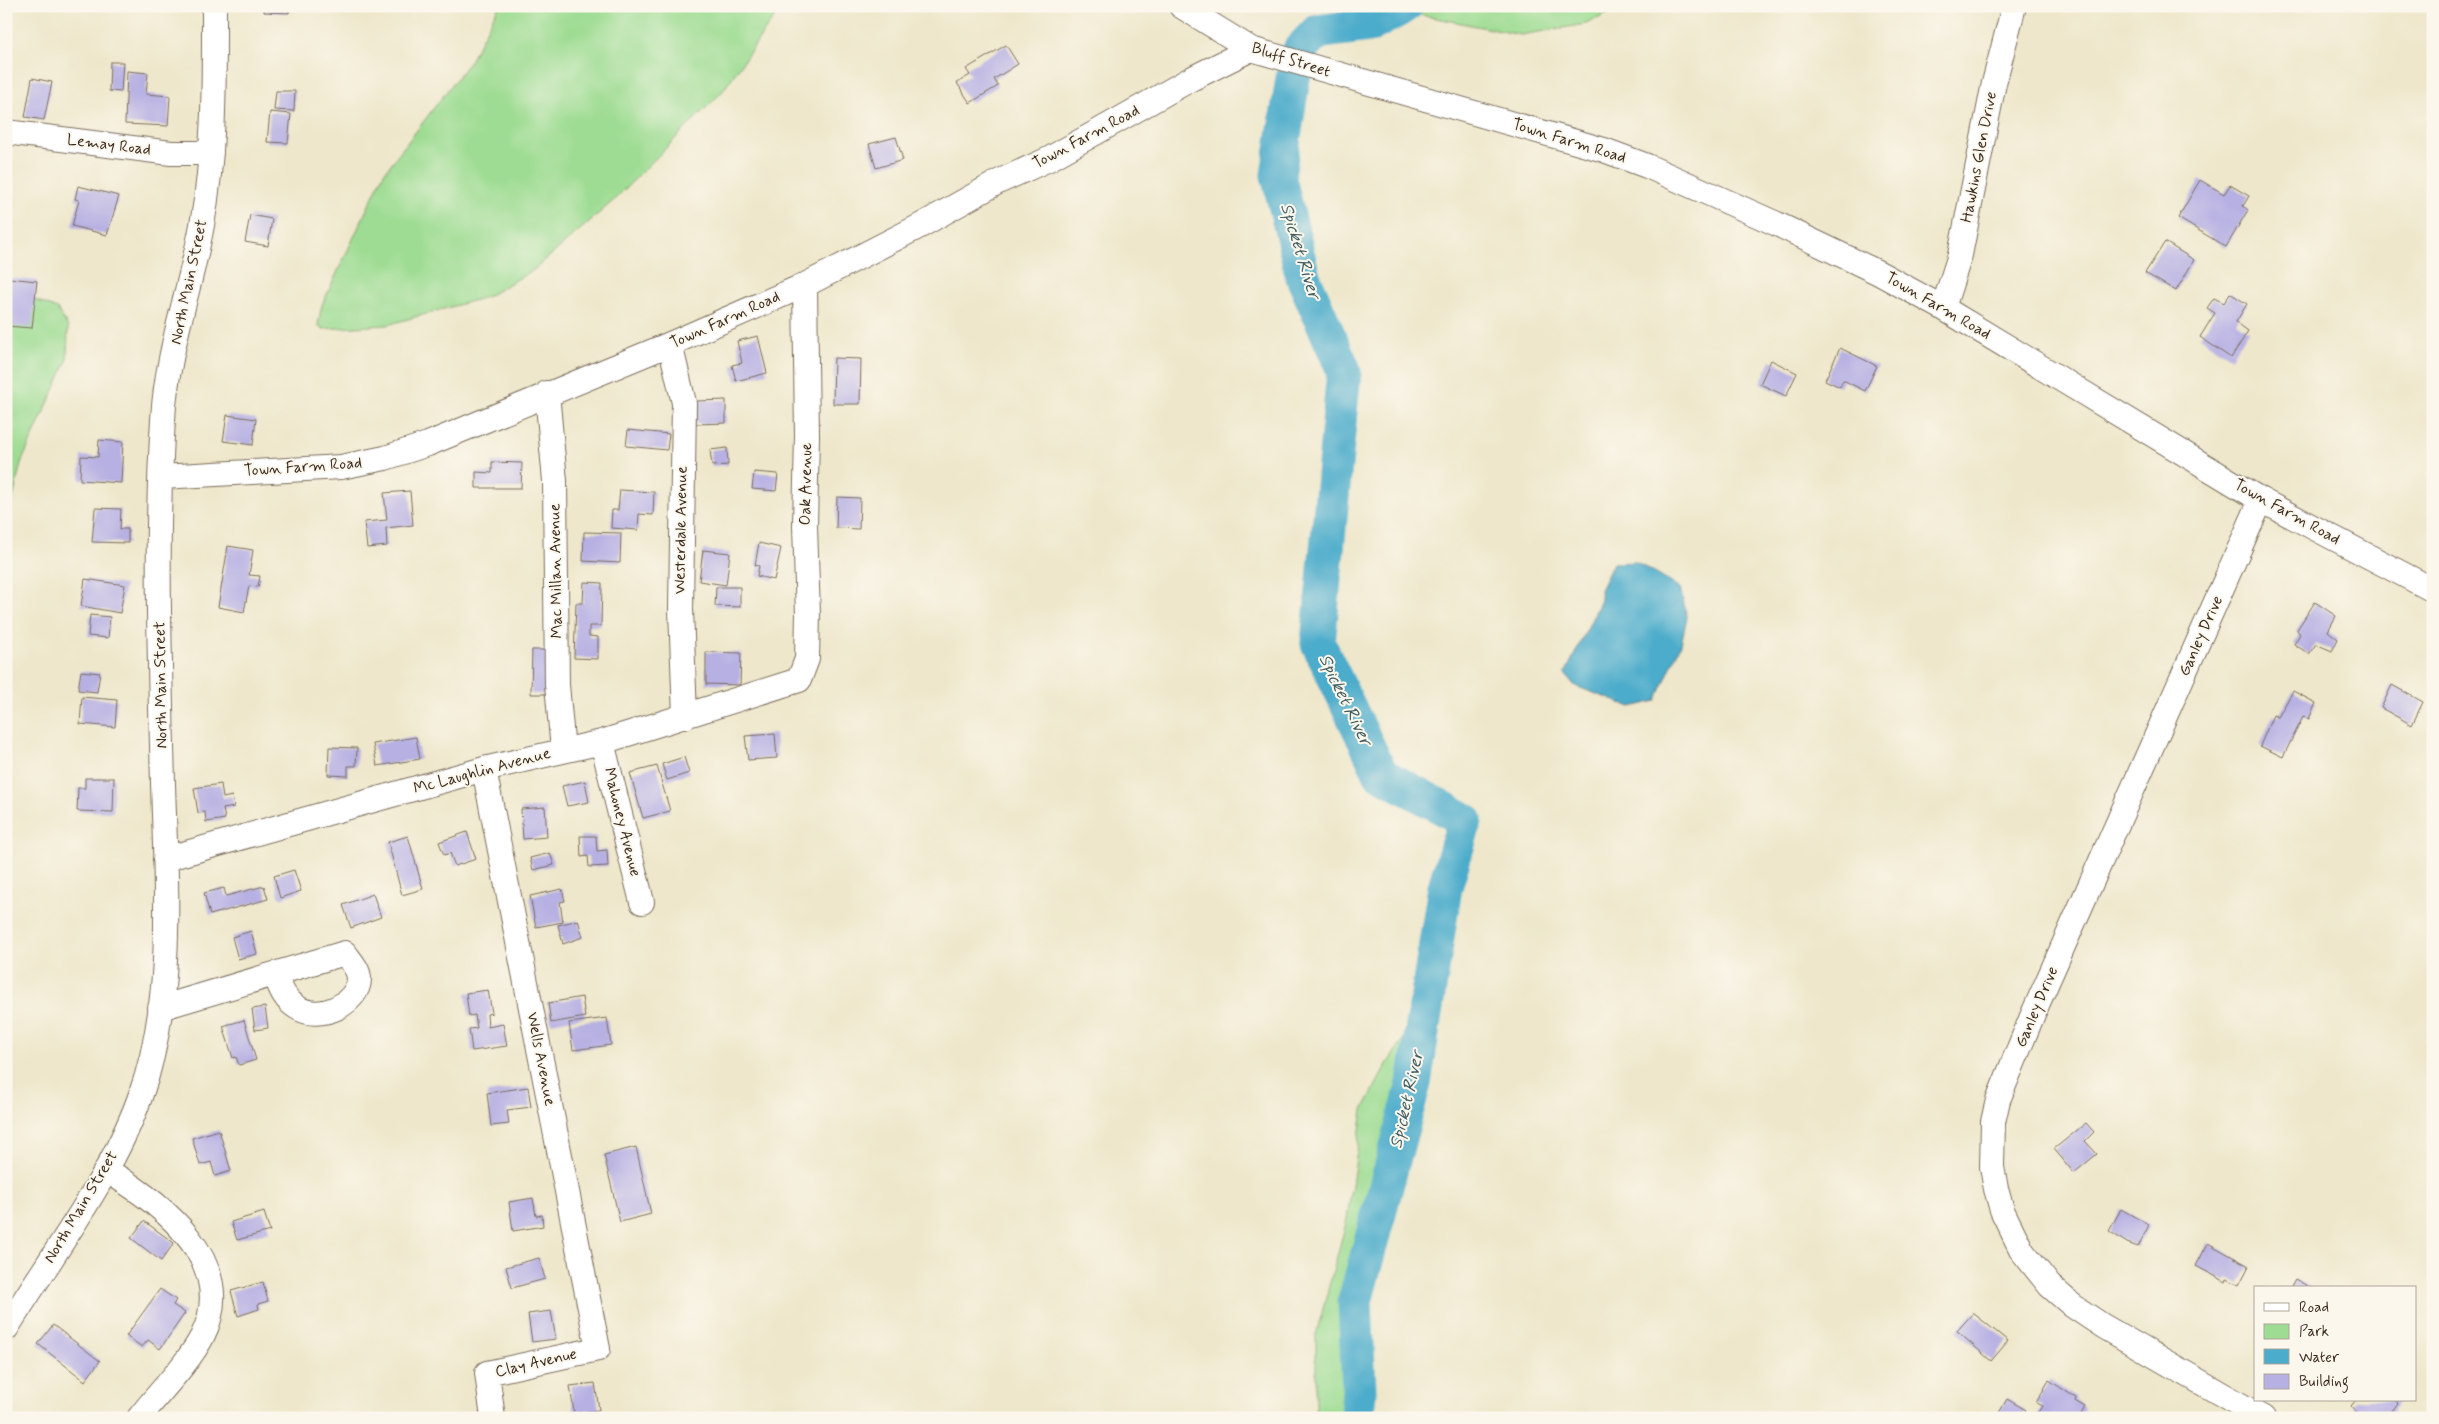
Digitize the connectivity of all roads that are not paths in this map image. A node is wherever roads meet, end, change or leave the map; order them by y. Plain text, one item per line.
1 (214, 6) edge
2 (1181, 6) edge
3 (2014, 6) edge
4 (1251, 49) junction
5 (1410, 95) joint
6 (6, 132) edge
7 (211, 153) junction
8 (805, 285) junction
9 (1943, 308) junction
10 (670, 344) junction
11 (547, 393) junction
12 (161, 477) junction
13 (2261, 500) junction
14 (2433, 590) edge
15 (799, 680) joint
16 (685, 717) junction
17 (602, 742) junction
18 (563, 750) junction
19 (484, 769) junction
20 (165, 859) junction
21 (642, 902) dead end
22 (276, 974) dead end
23 (160, 1008) junction
24 (106, 1170) junction
25 (6, 1329) edge
26 (598, 1349) joint
27 (139, 1418) edge
28 (493, 1418) edge
29 (2263, 1418) edge

1 - 7 street, North Main Street
2 - 4 street, Bluff Street
3 - 9 street, Hawkins Glen Drive
4 - 5 street, Bluff Street
4 - 8 street, Town Farm Road
5 - 9 street, Town Farm Road
6 - 7 street, Lemay Road
7 - 12 street, North Main Street
8 - 10 street, Town Farm Road
8 - 15 street, Oak Avenue
9 - 13 street, Town Farm Road
10 - 11 street, Town Farm Road
10 - 16 street, Westerdale Avenue
11 - 12 street, Town Farm Road
11 - 18 street, Mac Millan Avenue
12 - 20 street, North Main Street
13 - 14 street, Town Farm Road
13 - 29 street, Ganley Drive
15 - 16 street, Mc Laughlin Avenue
16 - 17 street, Mc Laughlin Avenue
17 - 18 street, Mc Laughlin Avenue
17 - 21 street, Mahoney Avenue
18 - 19 street, Mc Laughlin Avenue
19 - 20 street, Mc Laughlin Avenue
19 - 26 street, Wells Avenue
20 - 23 street, North Main Street
22 - 23 street
23 - 24 street, North Main Street
24 - 25 street, North Main Street
24 - 27 street
26 - 28 street, Clay Avenue

